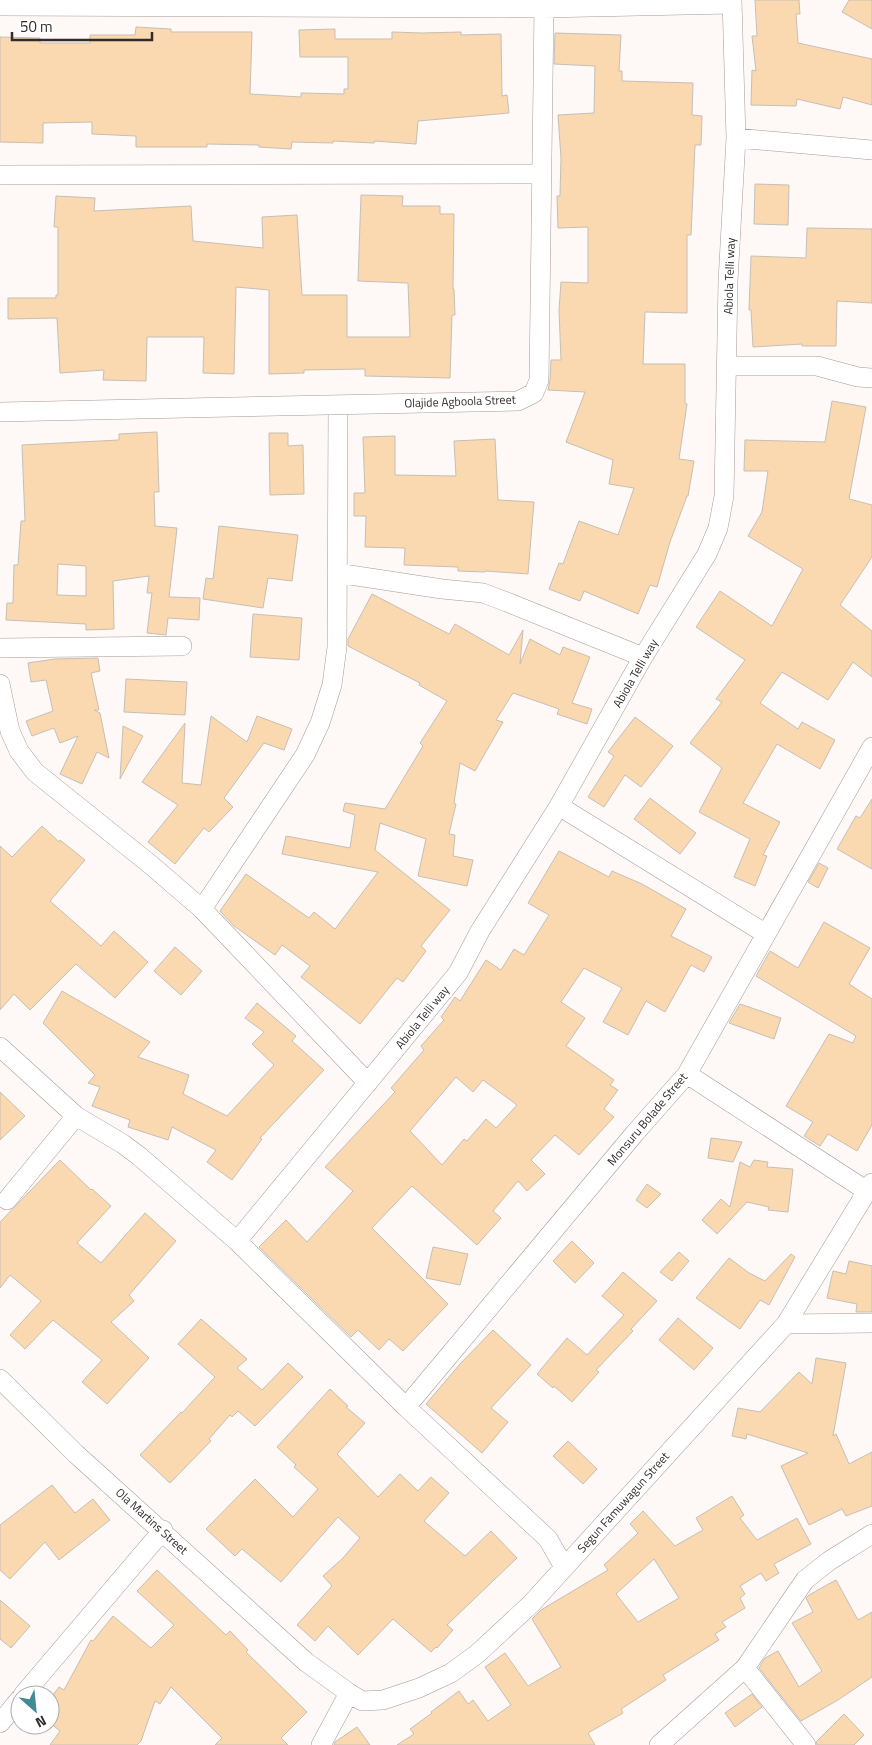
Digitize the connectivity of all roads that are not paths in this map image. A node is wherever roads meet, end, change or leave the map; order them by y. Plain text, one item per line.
1 (732, 2) edge
2 (146, 3) edge
3 (0, 6) edge
4 (544, 8) junction
5 (736, 138) junction
6 (872, 150) edge
7 (541, 174) junction
8 (0, 175) edge
9 (727, 366) junction
10 (872, 378) edge
11 (338, 405) junction
12 (0, 412) edge
13 (337, 573) junction
14 (182, 646) dead end
15 (0, 648) edge
16 (643, 657) junction
17 (0, 684) edge
18 (872, 747) edge
19 (559, 806) junction
20 (202, 909) junction
21 (766, 934) junction
22 (0, 1047) edge
23 (687, 1074) junction
24 (368, 1083) junction
25 (76, 1116) junction
26 (870, 1187) edge
27 (7, 1200) dead end
28 (237, 1241) junction
29 (872, 1323) edge
30 (786, 1324) junction
31 (0, 1379) edge
32 (406, 1407) junction
33 (163, 1530) junction
34 (872, 1534) edge
35 (564, 1567) junction
36 (306, 1662) joint
37 (745, 1668) junction
38 (31, 1685) edge
39 (349, 1693) junction
40 (10, 1710) edge
41 (0, 1722) edge
42 (321, 1745) edge
43 (660, 1745) edge
44 (806, 1745) edge

1 - 4 street
1 - 5 street, Abiola Telli way
2 - 3 street
2 - 4 street
4 - 7 street, Olajide Agboola Street
5 - 6 street
5 - 9 street, Abiola Telli way
7 - 8 street
7 - 11 street, Olajide Agboola Street
9 - 10 street
9 - 16 street, Abiola Telli way
11 - 12 street, Olajide Agboola Street
11 - 13 street
13 - 16 street
13 - 20 street
14 - 15 street
16 - 19 street, Abiola Telli way
17 - 20 street
18 - 21 street, Monsuru Bolade Street
19 - 21 street
19 - 24 street, Abiola Telli way
20 - 24 street
21 - 23 street, Monsuru Bolade Street
22 - 25 street
23 - 26 street
23 - 32 street, Monsuru Bolade Street
24 - 28 street, Abiola Telli way
25 - 27 street
25 - 28 street
26 - 30 street, Segun Famuwagun Street
28 - 32 street
29 - 30 street
30 - 35 street, Segun Famuwagun Street
31 - 33 street, Ola Martins Street
32 - 35 street
33 - 36 street, Ola Martins Street
33 - 38 street
34 - 37 street
35 - 39 street, Segun Famuwagun Street
36 - 39 street, Segun Famuwagun Street
37 - 43 street
37 - 44 street
39 - 42 street
40 - 41 street

